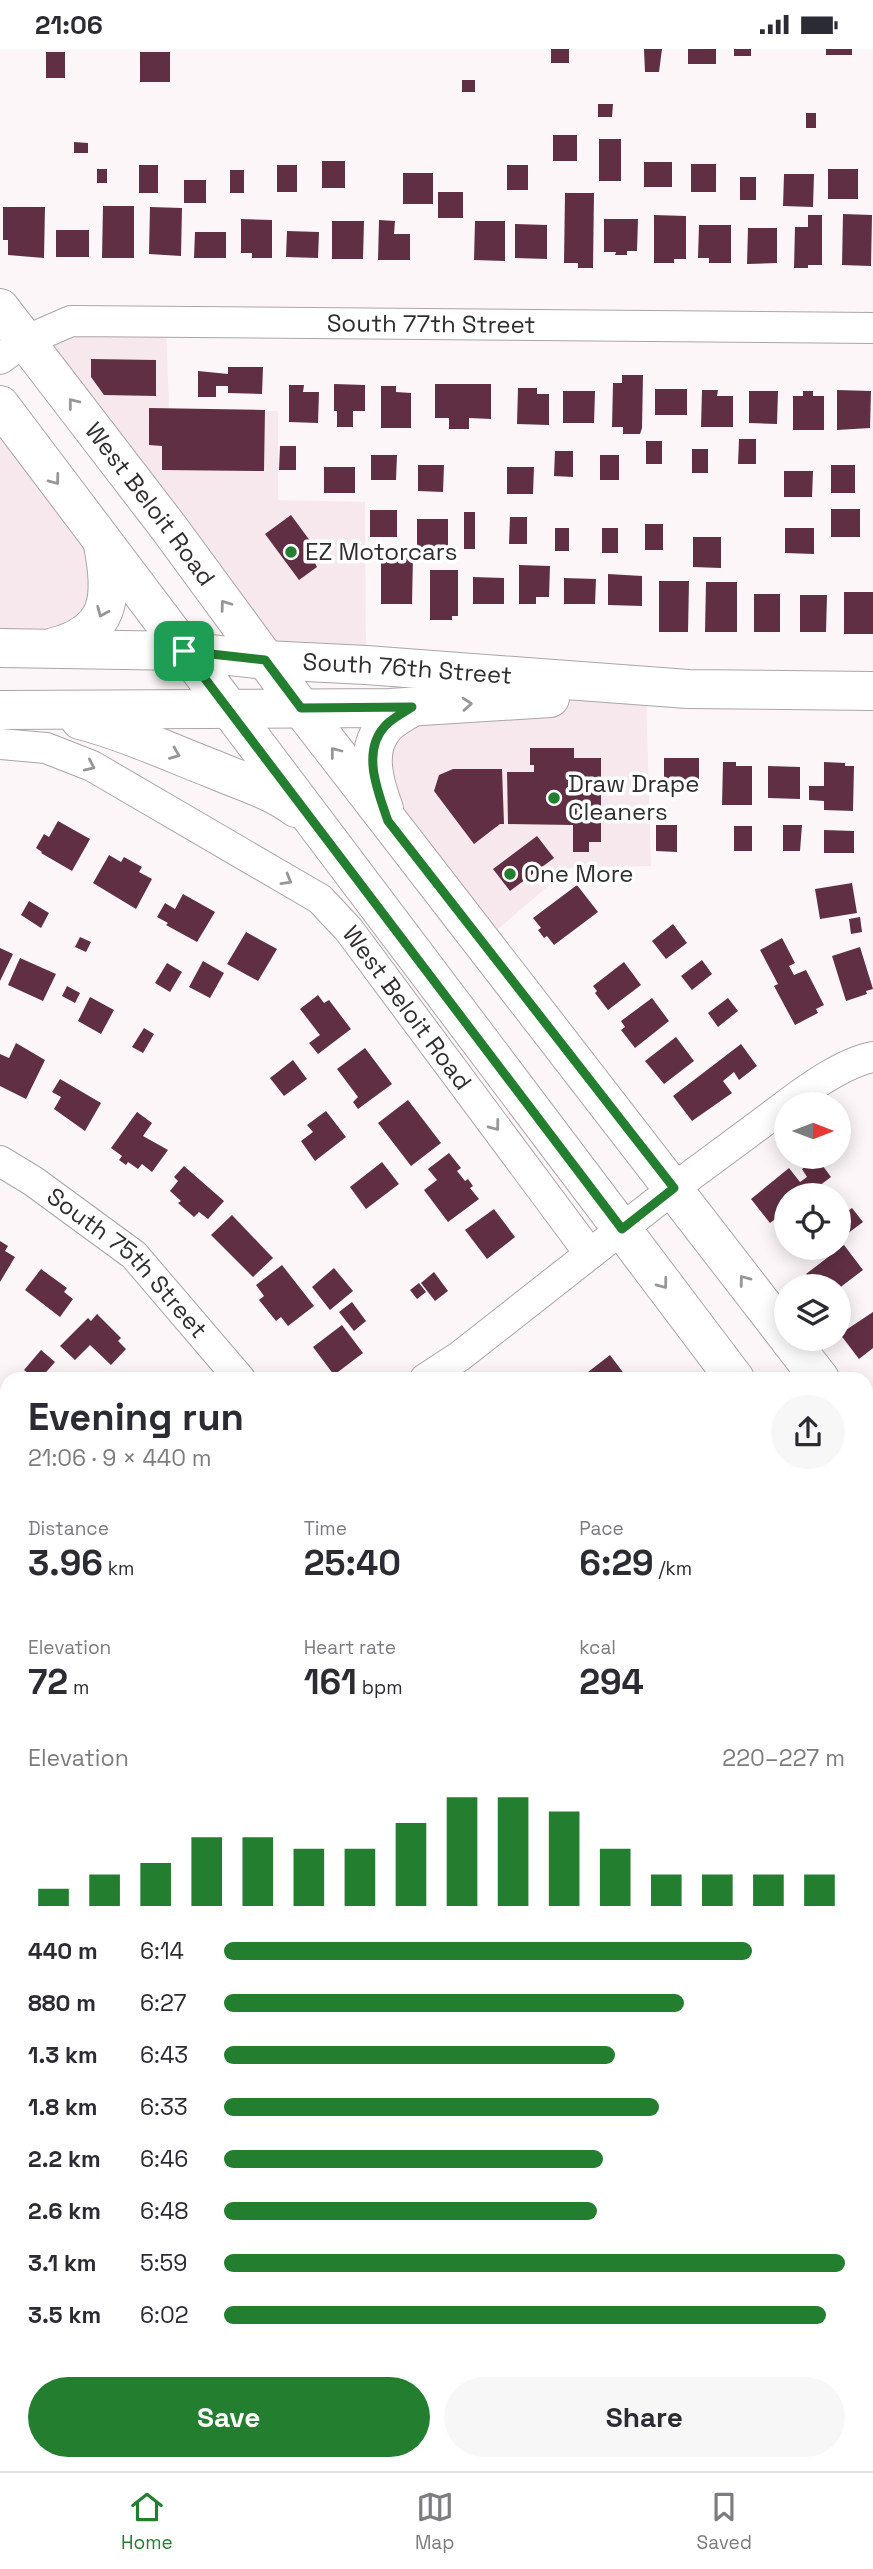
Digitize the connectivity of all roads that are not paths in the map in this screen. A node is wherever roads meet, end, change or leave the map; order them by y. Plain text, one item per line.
1 (0, 308) edge
2 (873, 328) edge
3 (13, 350) edge
4 (0, 405) edge
5 (103, 545) junction
6 (0, 647) edge
7 (47, 648) junction
8 (184, 651) junction
9 (265, 660) junction
10 (688, 689) junction
11 (873, 691) edge
12 (412, 707) junction
13 (301, 708) junction
14 (228, 709) junction
15 (0, 710) edge
16 (41, 710) junction
17 (13, 744) edge
18 (311, 818) junction
19 (388, 821) junction
20 (873, 1058) edge
21 (804, 1092) edge
22 (774, 1115) edge
23 (0, 1161) edge
24 (674, 1188) junction
25 (622, 1229) junction
26 (590, 1254) junction
27 (774, 1320) edge
28 (798, 1351) edge
29 (234, 1372) edge
30 (436, 1372) edge
31 (730, 1372) edge
32 (814, 1372) edge

1 - 3 main road, West Beloit Road
2 - 3 street, South 77th Street
9 -> 3 main road, West Beloit Road
4 -> 5 main road, West Beloit Road
5 -> 7 main road
5 - 8 main road, West Beloit Road
6 - 7 main road, South 76th Street
7 - 8 main road, South 76th Street
8 - 9 main road, South 76th Street
8 - 14 main road, West Beloit Road
9 - 10 main road, South 76th Street
9 - 13 main road, West Beloit Road
10 - 11 main road, South 76th Street
12 -> 10 main road, South 76th Street
12 - 13 main road, South 76th Street
12 - 19 main road
13 - 14 main road, South 76th Street
19 -> 13 main road, West Beloit Road
14 - 16 main road, South 76th Street
14 - 18 main road, West Beloit Road
15 - 16 main road, South 76th Street
16 -> 18 main road
17 -> 26 street, West Beloit Road
18 - 25 main road, West Beloit Road
19 - 24 main road, West Beloit Road
20 - 21 street
22 - 24 street
23 - 29 street, South 75th Street
24 - 25 street
27 -> 24 main road, West Beloit Road
25 - 26 street
25 -> 31 main road, West Beloit Road
26 - 30 street
28 - 32 main road, West Beloit Road

